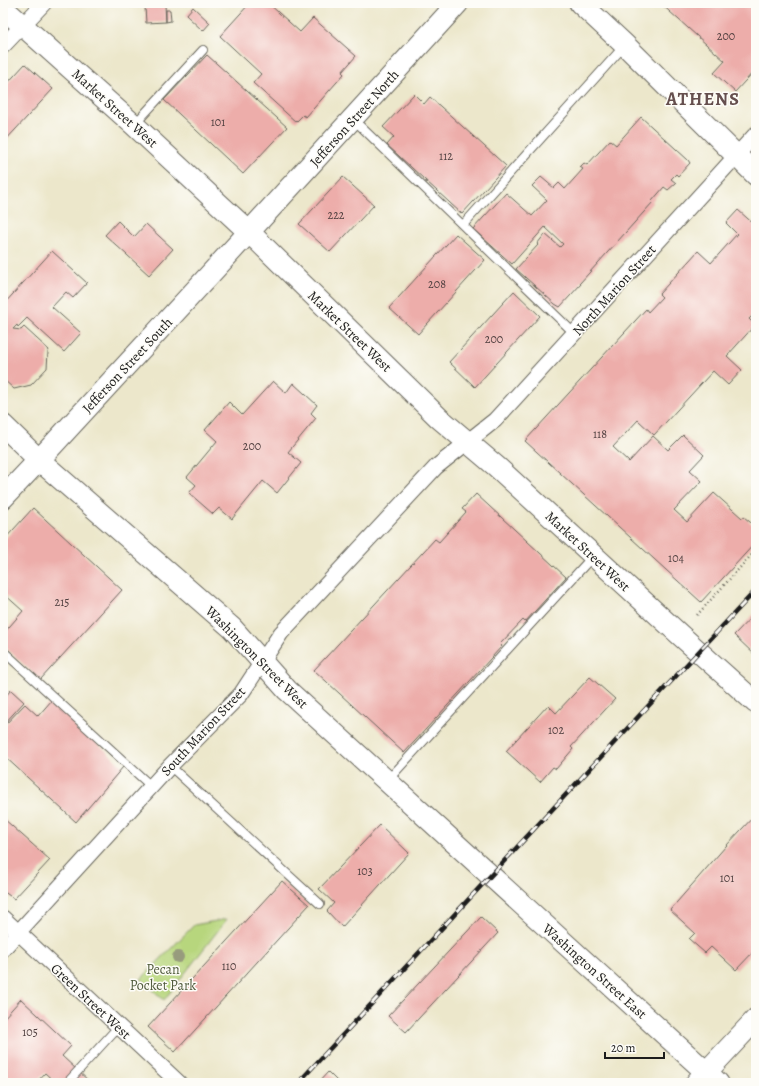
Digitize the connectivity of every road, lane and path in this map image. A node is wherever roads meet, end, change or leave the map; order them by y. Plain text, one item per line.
1 (44, 3) edge
2 (458, 3) edge
3 (580, 3) edge
4 (3, 8) edge
5 (23, 26) junction
6 (625, 45) junction
7 (3, 46) edge
8 (203, 50) dead end
9 (353, 119) junction
10 (134, 125) junction
11 (756, 134) edge
12 (736, 156) junction
13 (756, 175) edge
14 (463, 225) junction
15 (249, 232) junction
16 (574, 334) junction
17 (3, 425) edge
18 (468, 442) junction
19 (39, 460) junction
20 (3, 498) edge
21 (756, 550) edge
22 (593, 556) junction
23 (697, 615) dead end
24 (3, 651) edge
25 (262, 662) junction
26 (756, 703) edge
27 (170, 766) junction
28 (387, 782) junction
29 (152, 787) junction
30 (490, 876) joint
31 (320, 904) dead end
32 (3, 918) edge
33 (18, 932) junction
34 (3, 949) edge
35 (756, 1018) edge
36 (118, 1027) junction
37 (707, 1079) edge
38 (67, 1083) edge
39 (178, 1083) edge

1 - 5 street
2 - 9 street, Jefferson Street North
3 - 6 street
4 - 5 street, Market Street West
5 - 7 street
5 - 10 street, Market Street West
6 - 12 street
6 - 14 lane
8 - 10 lane
9 - 14 lane
9 - 15 street, Jefferson Street North
10 - 15 street, Market Street West
11 - 12 street, North Marion Street
12 - 13 street
12 - 16 street, North Marion Street
14 - 16 lane
15 - 18 street, Market Street West
15 - 19 street, Jefferson Street South
16 - 18 street, North Marion Street
17 - 19 street, Washington Street West
18 - 22 street, Market Street West
18 - 25 street, South Marion Street
19 - 20 street, Jefferson Street South
19 - 25 street, Washington Street West
21 - 23 path
22 - 26 street, Market Street West
22 - 28 lane
24 - 29 lane
25 - 27 street, South Marion Street
25 - 28 street, Washington Street West
27 - 29 street, South Marion Street
27 - 31 lane
28 - 30 street, Washington Street West
29 - 33 street, South Marion Street
30 - 37 street, Washington Street East
32 - 33 street, Green Street West
33 - 34 street, South Marion Street
33 - 36 street, Green Street West
35 - 37 street
36 - 38 lane
36 - 39 street, Green Street West

